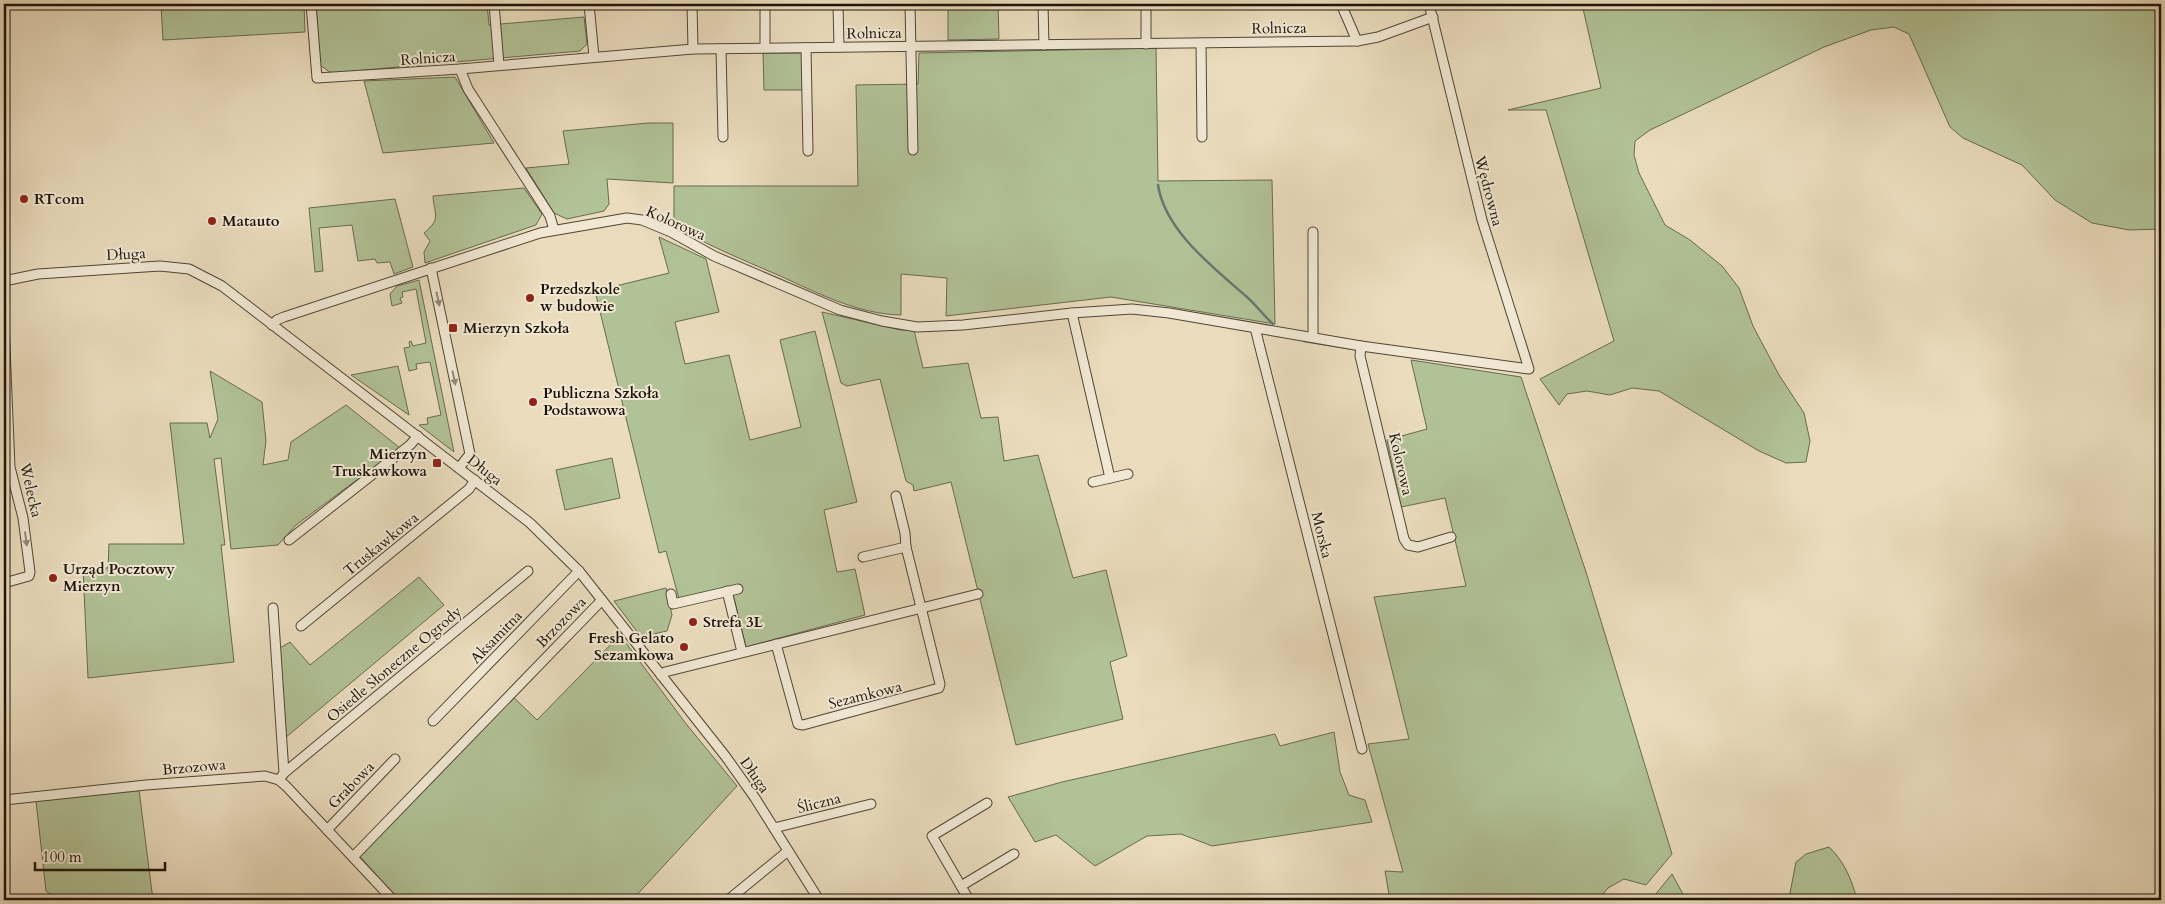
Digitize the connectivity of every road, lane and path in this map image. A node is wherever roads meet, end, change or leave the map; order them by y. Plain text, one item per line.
1 (311, 4) edge
2 (494, 4) edge
3 (590, 4) edge
4 (692, 4) edge
5 (765, 4) edge
6 (838, 4) edge
7 (910, 4) edge
8 (1043, 4) edge
9 (1146, 4) edge
10 (1341, 4) edge
11 (1429, 4) edge
12 (1433, 16) junction
13 (1357, 41) junction
14 (1200, 43) junction
15 (1146, 44) junction
16 (1044, 45) junction
17 (911, 46) junction
18 (839, 47) junction
19 (766, 48) junction
20 (806, 48) junction
21 (692, 49) junction
22 (720, 49) junction
23 (594, 57) junction
24 (500, 65) junction
25 (460, 70) junction
26 (723, 137) dead end
27 (1202, 137) dead end
28 (913, 150) dead end
29 (808, 151) dead end
30 (554, 230) junction
31 (1313, 232) dead end
32 (431, 268) junction
33 (4, 281) edge
34 (1072, 313) junction
35 (4, 323) edge
36 (272, 325) junction
37 (1255, 328) junction
38 (1313, 337) junction
39 (1360, 346) junction
40 (1529, 369) joint
41 (418, 436) junction
42 (459, 468) junction
43 (1128, 474) dead end
44 (1110, 478) junction
45 (475, 480) junction
46 (1093, 482) dead end
47 (896, 496) dead end
48 (1451, 537) dead end
49 (289, 540) dead end
50 (906, 547) junction
51 (863, 557) dead end
52 (528, 571) dead end
53 (579, 571) junction
54 (4, 583) edge
55 (738, 589) dead end
56 (727, 591) junction
57 (671, 594) dead end
58 (978, 594) dead end
59 (602, 600) junction
60 (273, 608) dead end
61 (922, 608) junction
62 (301, 626) dead end
63 (776, 644) junction
64 (742, 652) junction
65 (661, 675) junction
66 (433, 721) dead end
67 (1362, 749) dead end
68 (395, 759) dead end
69 (281, 776) junction
70 (4, 800) edge
71 (987, 803) dead end
72 (871, 804) dead end
73 (774, 828) junction
74 (327, 830) junction
75 (788, 851) junction
76 (1014, 854) dead end
77 (353, 857) junction
78 (961, 886) junction
79 (393, 900) edge
80 (728, 900) edge
81 (819, 900) edge
82 (969, 900) edge

1 - 25 street, Rolnicza
2 - 24 street
3 - 23 street
4 - 21 street
5 - 19 street
6 - 18 street, Rolnicza
7 - 17 street, Rolnicza
8 - 16 street
9 - 15 street
10 - 13 street
11 - 12 street, Wędrowna
12 - 13 street, Rolnicza
12 - 40 street, Wędrowna
13 - 14 street, Rolnicza
14 - 15 street, Rolnicza
14 - 27 street
15 - 16 street, Rolnicza
16 - 17 street, Rolnicza
17 - 18 street, Rolnicza
17 - 28 street, Rolnicza
18 - 20 street, Rolnicza
19 - 20 street, Rolnicza
19 - 22 street, Rolnicza
20 - 29 street
21 - 22 street, Rolnicza
21 - 23 street, Rolnicza
22 - 26 street
23 - 24 street, Rolnicza
24 - 25 street, Rolnicza
25 - 30 street
30 - 32 street, Kolorowa
30 - 34 street, Kolorowa
31 - 38 street
32 - 36 street, Kolorowa
32 -> 42 street
33 - 36 street, Długa
34 - 37 street, Kolorowa
34 - 44 street
35 -> 54 street, Welecka
36 - 41 street, Długa
37 - 38 street, Kolorowa
37 - 67 street, Morska
38 - 39 street, Kolorowa
39 - 40 street, Kolorowa
39 - 48 street, Kolorowa
41 - 42 street, Długa
41 - 49 street
42 - 45 street, Długa
43 - 44 street
44 - 46 street
45 - 53 street, Długa
45 - 62 street, Truskawkowa
47 - 50 street, Sezamkowa
50 - 51 street
50 - 61 street, Sezamkowa
52 - 69 street, Osiedle Słoneczne Ogrody
53 - 59 street, Długa
53 - 66 street, Aksamitna
55 - 56 street
56 - 57 street
56 - 64 street
58 - 61 street
59 - 65 street, Długa
59 - 77 street, Brzozowa
60 - 69 street
61 - 63 street
61 - 63 street, Sezamkowa
63 - 64 street
64 - 65 street
65 - 73 street, Długa
68 - 74 street, Grabowa
69 - 70 street, Brzozowa
69 - 74 street
71 - 78 street
72 - 73 street, Śliczna
73 - 75 street, Długa
74 - 77 street
75 - 80 street
75 - 81 street, Długa
76 - 78 street
77 - 79 street
78 - 82 street

